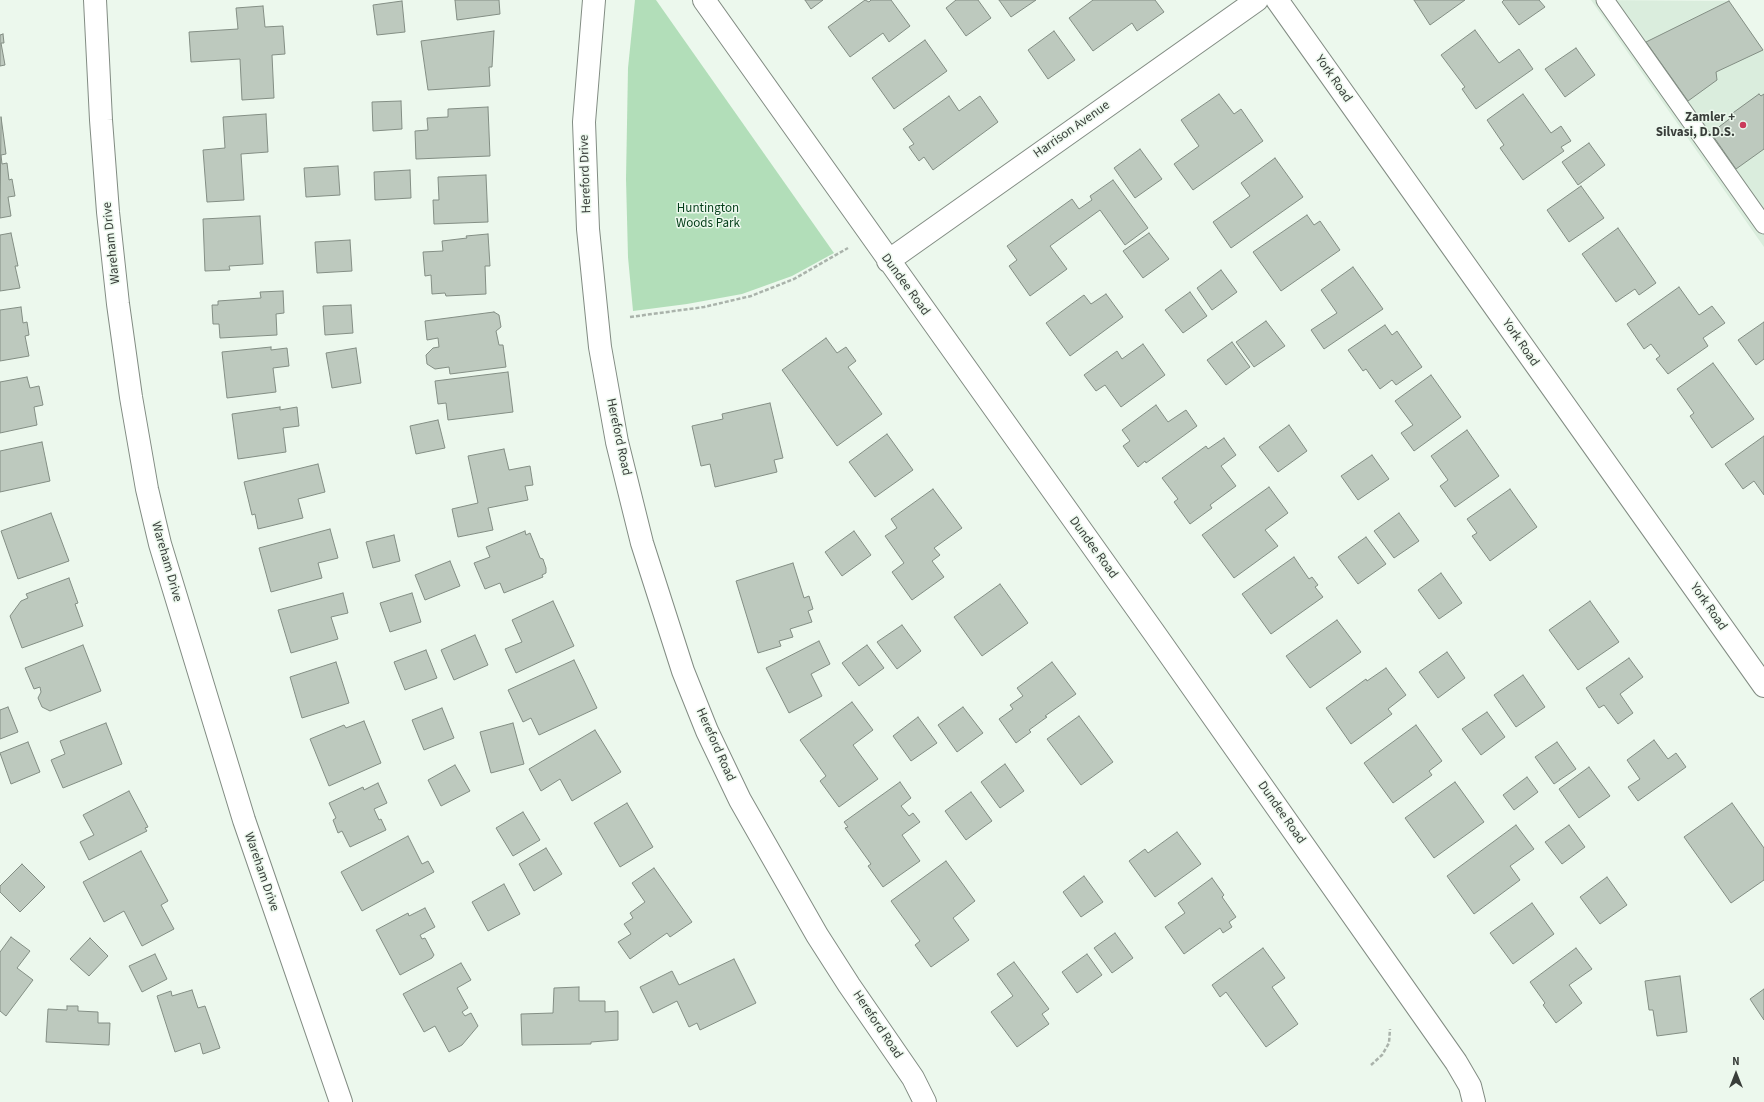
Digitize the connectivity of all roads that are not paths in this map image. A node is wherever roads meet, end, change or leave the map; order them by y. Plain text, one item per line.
1 (95, 0) edge
2 (594, 0) edge
3 (704, 0) edge
4 (1257, 0) edge
5 (1277, 0) edge
6 (1605, 0) edge
7 (1764, 225) edge
8 (888, 261) junction
9 (600, 347) joint
10 (1764, 686) edge
11 (341, 1102) edge
12 (925, 1102) edge
13 (1474, 1102) edge

1 - 11 street, Wareham Drive
2 - 9 street, Hereford Drive
3 - 8 street, Dundee Road
4 - 8 street, Harrison Avenue
5 - 10 street, York Road
6 - 7 lane
8 - 13 street, Dundee Road
9 - 12 street, Hereford Road

